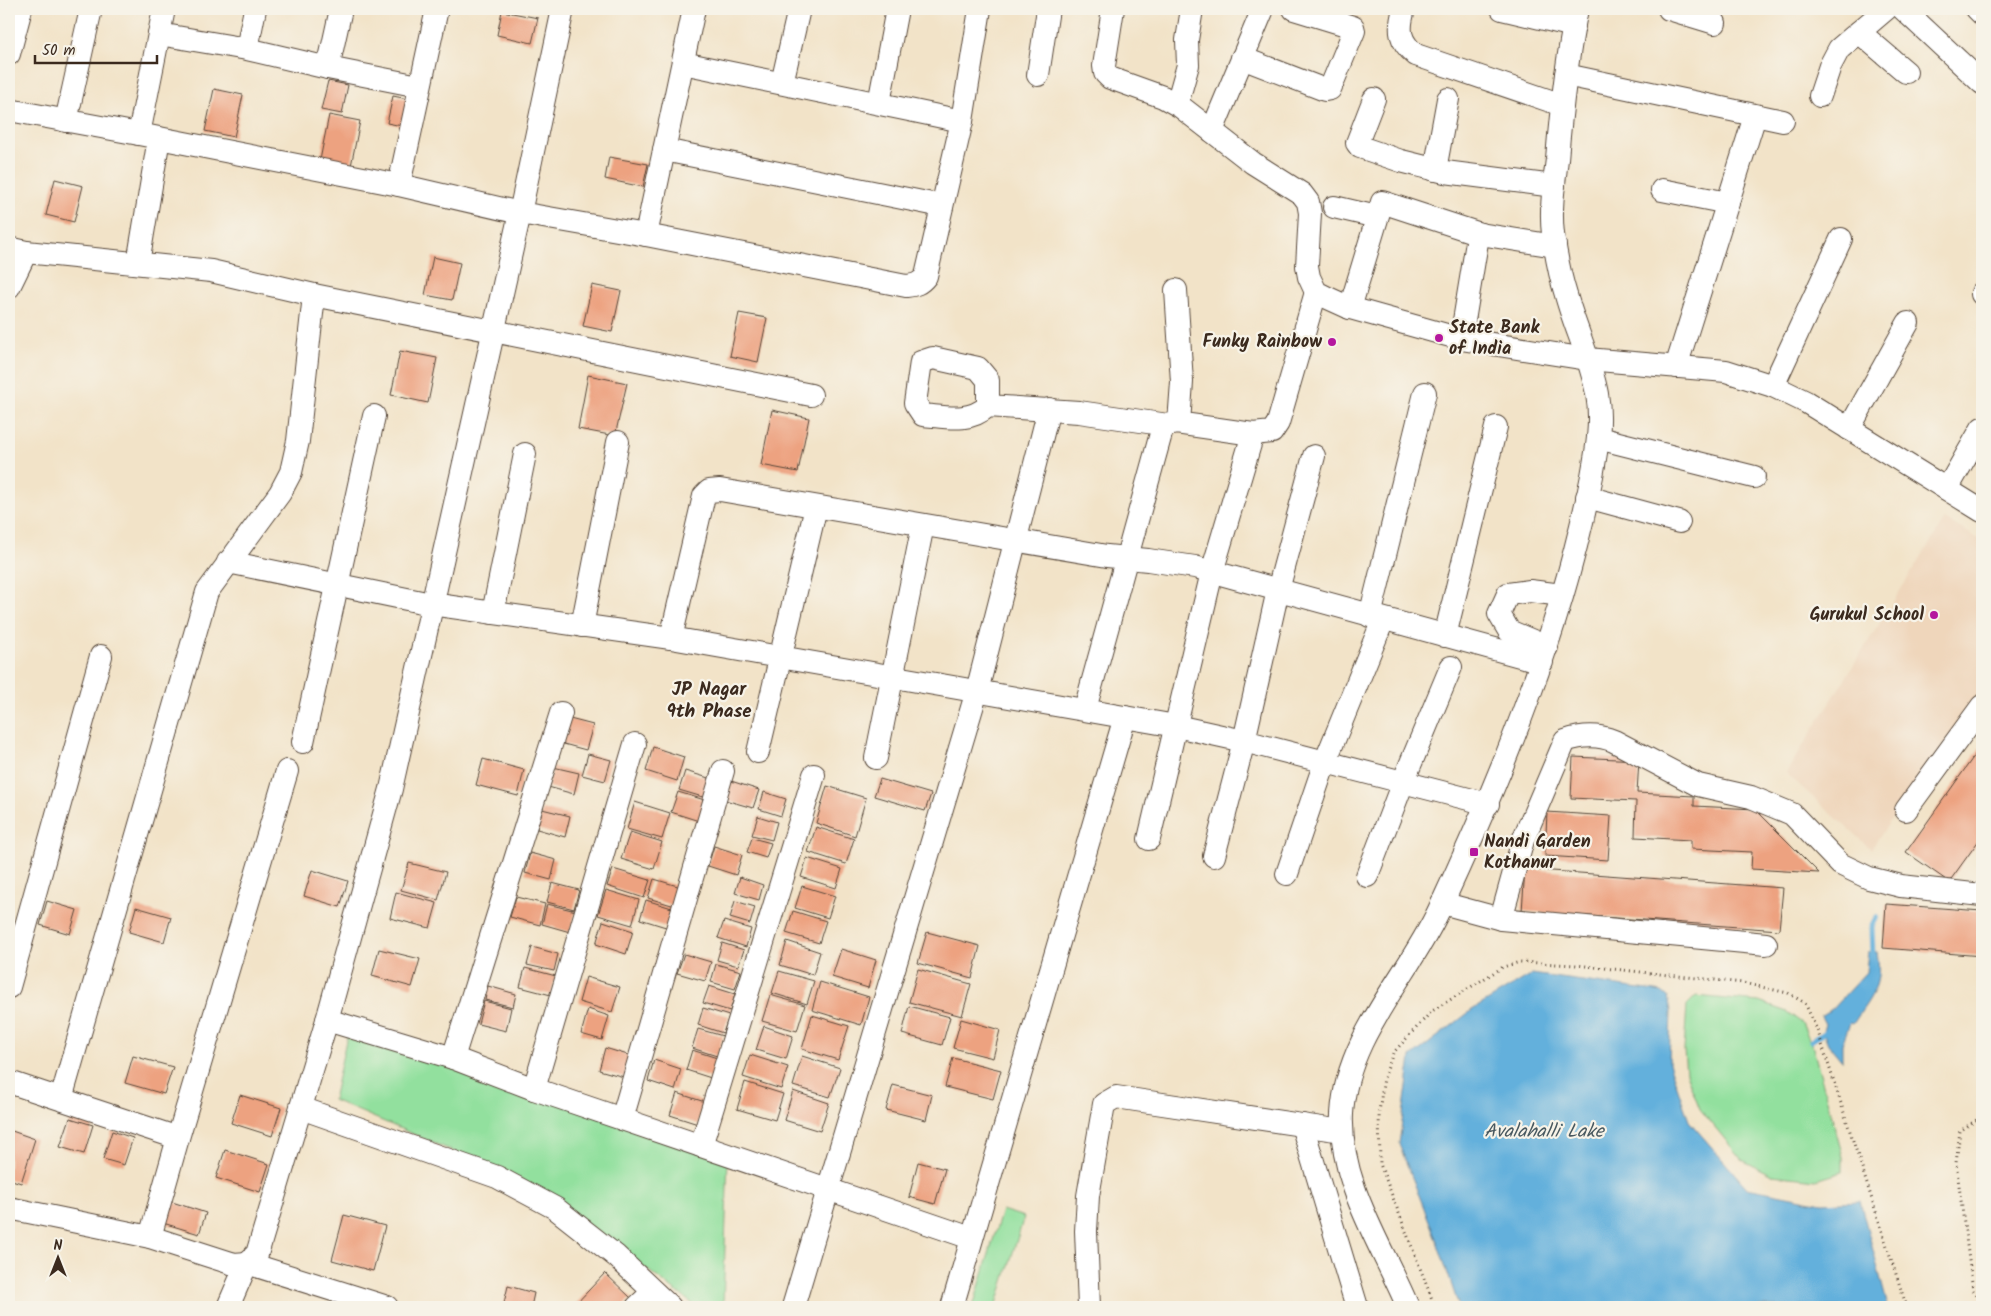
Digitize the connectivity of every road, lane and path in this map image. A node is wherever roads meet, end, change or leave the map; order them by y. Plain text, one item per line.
1 (20, 9) edge
2 (91, 9) edge
3 (164, 9) edge
4 (255, 9) edge
5 (341, 9) edge
6 (437, 9) edge
7 (563, 9) edge
8 (694, 9) edge
9 (799, 9) edge
10 (897, 9) edge
11 (980, 9) edge
12 (1048, 9) edge
13 (1114, 9) edge
14 (1192, 9) edge
15 (1263, 9) edge
16 (1294, 9) edge
17 (1404, 9) edge
18 (1502, 9) edge
19 (1669, 9) edge
20 (1886, 9) edge
21 (1903, 9) edge
22 (1977, 9) edge
23 (1982, 14) edge
24 (1576, 18) edge
25 (1715, 23) dead end
26 (1859, 32) junction
27 (159, 34) junction
28 (247, 49) junction
29 (9, 54) edge
30 (1242, 58) junction
31 (683, 63) junction
32 (328, 68) junction
33 (1906, 72) dead end
34 (1038, 75) dead end
35 (1566, 75) junction
36 (782, 83) junction
37 (1982, 83) edge
38 (419, 86) junction
39 (1820, 96) dead end
40 (1374, 99) dead end
41 (1448, 99) dead end
42 (879, 103) junction
43 (1177, 104) junction
44 (1562, 105) junction
45 (9, 110) edge
46 (1755, 116) junction
47 (66, 121) junction
48 (962, 121) junction
49 (1782, 121) dead end
50 (1212, 131) junction
51 (149, 136) junction
52 (664, 150) junction
53 (1435, 170) junction
54 (399, 185) junction
55 (1554, 186) junction
56 (1662, 190) dead end
57 (1728, 203) junction
58 (942, 206) junction
59 (1334, 207) dead end
60 (520, 213) junction
61 (1377, 217) junction
62 (646, 234) junction
63 (1480, 234) junction
64 (1841, 239) dead end
65 (1555, 246) junction
66 (18, 250) edge
67 (138, 263) junction
68 (9, 287) edge
69 (1176, 290) dead end
70 (1316, 292) junction
71 (314, 295) junction
72 (1350, 308) junction
73 (1908, 323) dead end
74 (494, 331) junction
75 (1461, 339) junction
76 (1587, 359) junction
77 (1676, 367) junction
78 (1773, 386) junction
79 (1425, 394) dead end
80 (811, 395) dead end
81 (988, 406) dead end
82 (1048, 409) junction
83 (374, 416) dead end
84 (1174, 424) junction
85 (1496, 427) dead end
86 (1982, 428) edge
87 (1849, 429) junction
88 (1253, 434) junction
89 (1598, 438) junction
90 (618, 442) dead end
91 (525, 454) dead end
92 (1314, 456) dead end
93 (1754, 477) dead end
94 (1948, 489) junction
95 (1587, 497) junction
96 (816, 507) junction
97 (1982, 511) edge
98 (1678, 522) dead end
99 (923, 525) junction
100 (1016, 541) junction
101 (1128, 558) junction
102 (228, 562) junction
103 (1212, 572) junction
104 (338, 585) junction
105 (1278, 590) junction
106 (1562, 595) junction
107 (431, 604) junction
108 (493, 613) junction
109 (1376, 618) junction
110 (582, 626) junction
111 (1445, 636) junction
112 (670, 638) junction
113 (1545, 655) junction
114 (101, 656) dead end
115 (781, 656) junction
116 (1451, 667) dead end
117 (892, 676) junction
118 (977, 691) junction
119 (1982, 706) edge
120 (1085, 709) junction
121 (562, 713) dead end
122 (1125, 717) junction
123 (1176, 726) junction
124 (1244, 741) junction
125 (303, 742) dead end
126 (635, 744) dead end
127 (758, 752) dead end
128 (876, 758) dead end
129 (1325, 762) junction
130 (287, 771) dead end
131 (723, 771) dead end
132 (814, 776) dead end
133 (1403, 782) junction
134 (1488, 804) junction
135 (1906, 810) dead end
136 (1149, 839) dead end
137 (1214, 856) dead end
138 (1287, 874) dead end
139 (1367, 876) dead end
140 (1982, 896) edge
141 (1442, 903) junction
142 (1501, 919) junction
143 (1766, 944) dead end
144 (9, 988) edge
145 (327, 1020) junction
146 (453, 1058) junction
147 (9, 1082) edge
148 (534, 1089) junction
149 (61, 1099) junction
150 (301, 1108) junction
151 (1982, 1112) edge
152 (622, 1119) junction
153 (1302, 1125) junction
154 (1342, 1130) junction
155 (178, 1138) junction
156 (701, 1146) junction
157 (830, 1190) junction
158 (9, 1208) edge
159 (150, 1237) junction
160 (971, 1238) junction
161 (246, 1263) junction
162 (653, 1292) junction
163 (1982, 1303) edge
164 (228, 1307) edge
165 (387, 1307) edge
166 (637, 1307) edge
167 (670, 1307) edge
168 (793, 1307) edge
169 (952, 1307) edge
170 (1089, 1307) edge
171 (1358, 1307) edge
172 (1408, 1307) edge
173 (1435, 1307) edge
174 (1909, 1307) edge

1 - 29 street
2 - 47 street
3 - 27 street
4 - 28 street
5 - 32 street
6 - 38 street
7 - 60 street
8 - 31 street
9 - 36 street
10 - 42 street
11 - 48 street
12 - 34 street
13 - 43 street
14 - 43 street
15 - 30 street
16 - 30 street
17 - 44 street
18 - 24 street
19 - 25 street
20 - 26 street
21 - 37 street
22 - 23 street
24 - 35 street
26 - 33 street
26 - 39 street
27 - 28 street
27 - 51 street
28 - 32 street
30 - 50 street
31 - 36 street
31 - 52 street
32 - 38 street
35 - 44 street
35 - 46 street
36 - 42 street
38 - 54 street
40 - 53 street
41 - 53 street
42 - 48 street
43 - 50 street
44 - 55 street
45 - 47 street
46 - 49 street
46 - 57 street
47 - 51 street
48 - 58 street
50 - 70 street
51 - 54 street
51 - 67 street
52 - 58 street
52 - 62 street
53 - 55 street
54 - 60 street
55 - 65 street
56 - 57 street
57 - 77 street
58 - 62 street
59 - 61 street
60 - 62 street
60 - 74 street
61 - 63 street
61 - 72 street
63 - 65 street
63 - 75 street
64 - 78 street
65 - 76 street
66 - 67 street
66 - 68 street
67 - 71 street
69 - 84 street
70 - 72 street
70 - 88 street
71 - 74 street
71 - 102 street
72 - 75 street
73 - 87 street
74 - 80 street
74 - 107 street
75 - 76 street
76 - 77 street
76 - 89 street
77 - 78 street
78 - 87 street
79 - 109 street
81 - 82 street
82 - 84 street
82 - 100 street
83 - 104 street
84 - 88 street
84 - 101 street
85 - 111 street
86 - 94 street
87 - 94 street
88 - 103 street
89 - 93 street
89 - 95 street
90 - 110 street
91 - 108 street
92 - 105 street
94 - 97 street
95 - 98 street
95 - 106 street
96 - 99 street
96 - 112 street
96 - 115 street
99 - 100 street
99 - 117 street
100 - 101 street
100 - 118 street
101 - 103 street
101 - 120 street
102 - 104 street
102 - 149 street
103 - 105 street
103 - 123 street
104 - 107 street
104 - 125 street
105 - 109 street
105 - 124 street
106 - 113 street
106 - 113 street
107 - 108 street
107 - 145 street
108 - 110 street
109 - 111 street
109 - 129 street
110 - 112 street
111 - 113 street
112 - 115 street
113 - 134 street
114 - 144 street
115 - 117 street
115 - 127 street
116 - 133 street
117 - 118 street
117 - 128 street
118 - 120 street
118 - 157 street
119 - 135 street
120 - 122 street
121 - 146 street
122 - 123 street
122 - 160 street
123 - 124 street
123 - 136 street
124 - 129 street
124 - 137 street
126 - 148 street
129 - 133 street
129 - 138 street
130 - 155 street
131 - 152 street
132 - 156 street
133 - 134 street
133 - 139 street
134 - 141 street
140 - 142 street
141 - 142 street
141 - 154 street
142 - 143 street
145 - 146 street
145 - 150 street
146 - 148 street
147 - 149 street
148 - 152 street
149 - 155 street
150 - 161 street
150 - 162 street
151 - 163 path
152 - 156 street
153 - 154 street
153 - 170 street
153 - 171 street
154 - 172 street
155 - 159 street
156 - 157 street
157 - 160 street
157 - 168 street
158 - 159 street
159 - 161 street
160 - 169 street
161 - 164 street
161 - 165 street
162 - 166 street
162 - 167 street
173 - 174 path

